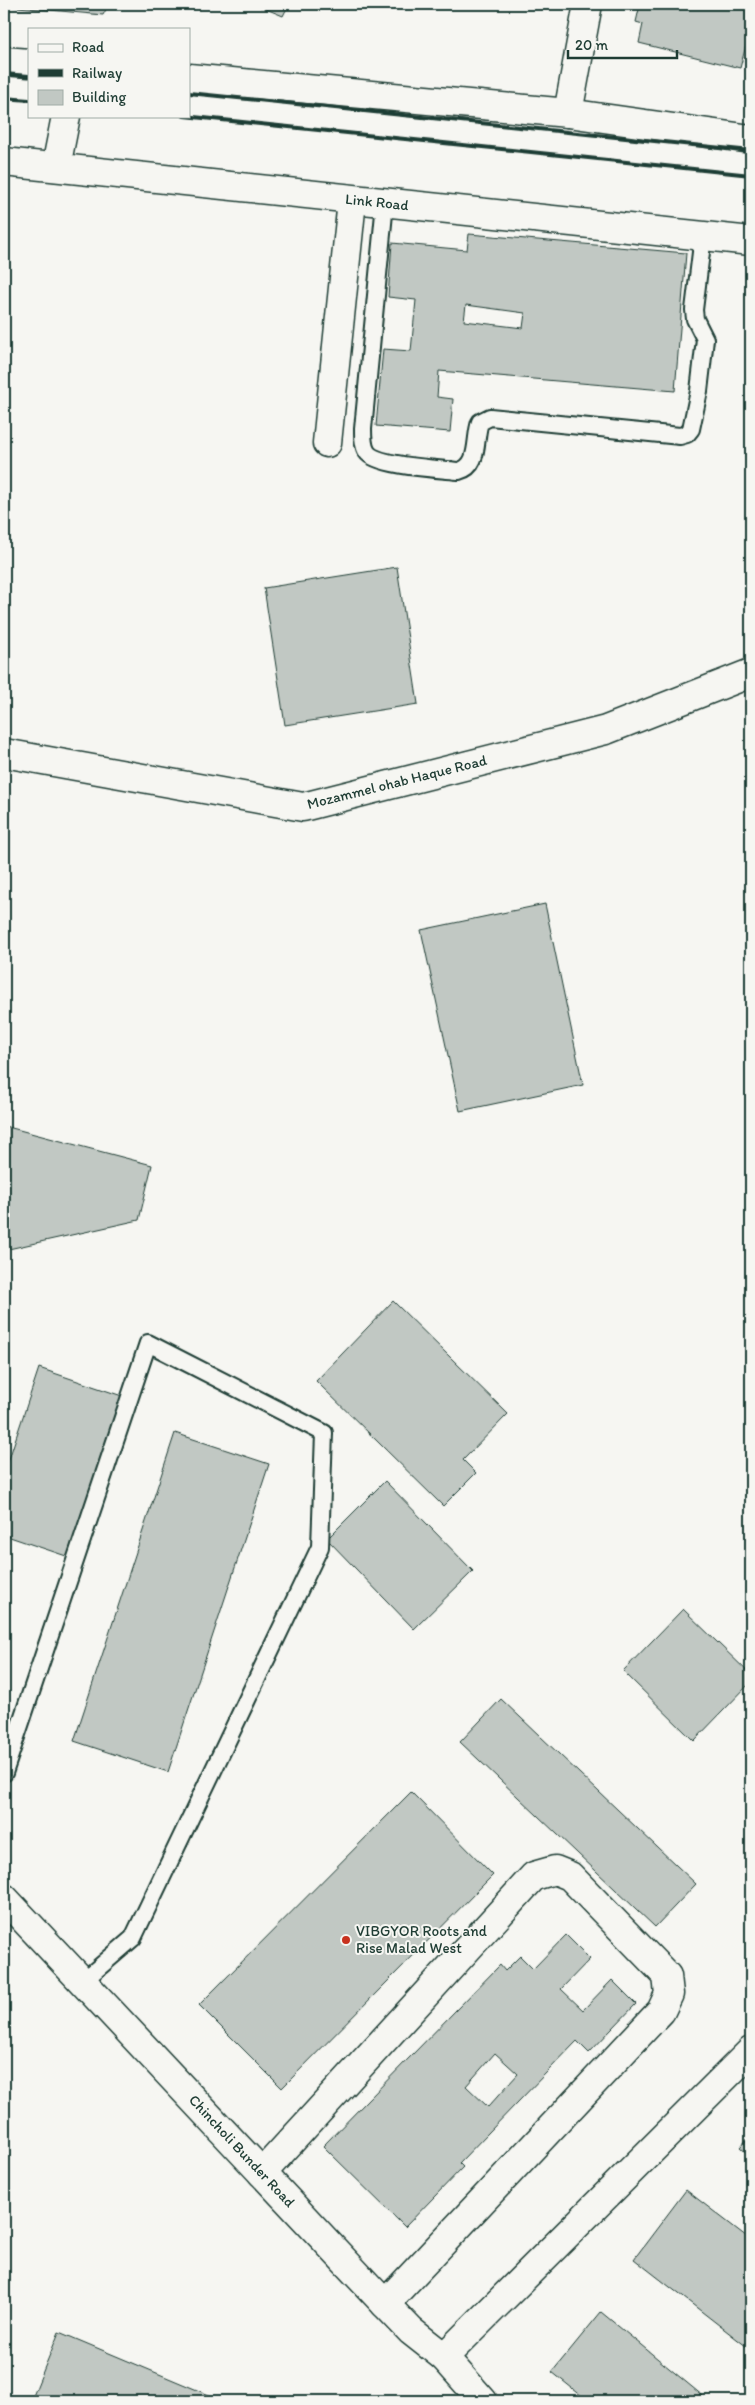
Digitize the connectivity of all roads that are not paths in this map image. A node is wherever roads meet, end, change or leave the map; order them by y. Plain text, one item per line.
1 (588, 4) edge
2 (4, 61) edge
3 (28, 63) edge
4 (190, 78) edge
5 (568, 113) junction
6 (66, 118) edge
7 (751, 139) edge
8 (4, 162) edge
9 (56, 168) junction
10 (352, 200) junction
11 (385, 203) junction
12 (703, 236) junction
13 (751, 241) edge
14 (328, 443) dead end
15 (751, 673) edge
16 (4, 752) edge
17 (4, 1773) edge
18 (4, 1898) edge
19 (82, 1982) junction
20 (751, 2051) edge
21 (262, 2173) junction
22 (385, 2304) junction
23 (444, 2357) junction
24 (483, 2401) edge

1 - 5 street
2 - 3 street
4 - 5 street
5 - 7 street
6 - 9 street
8 - 9 street, Link Road
9 - 10 street, Link Road
10 - 11 street, Link Road
10 - 14 street
11 - 12 street, Link Road
11 - 12 lane
12 - 13 street, Link Road
15 - 16 street, Mozammel ohab Haque Road
17 - 19 lane
18 - 19 street, Chincholi Bunder Road
19 - 21 street, Chincholi Bunder Road
20 - 23 street
21 - 22 street, Chincholi Bunder Road
21 - 22 street
22 - 23 street, Chincholi Bunder Road
23 - 24 street, Chincholi Bunder Road

